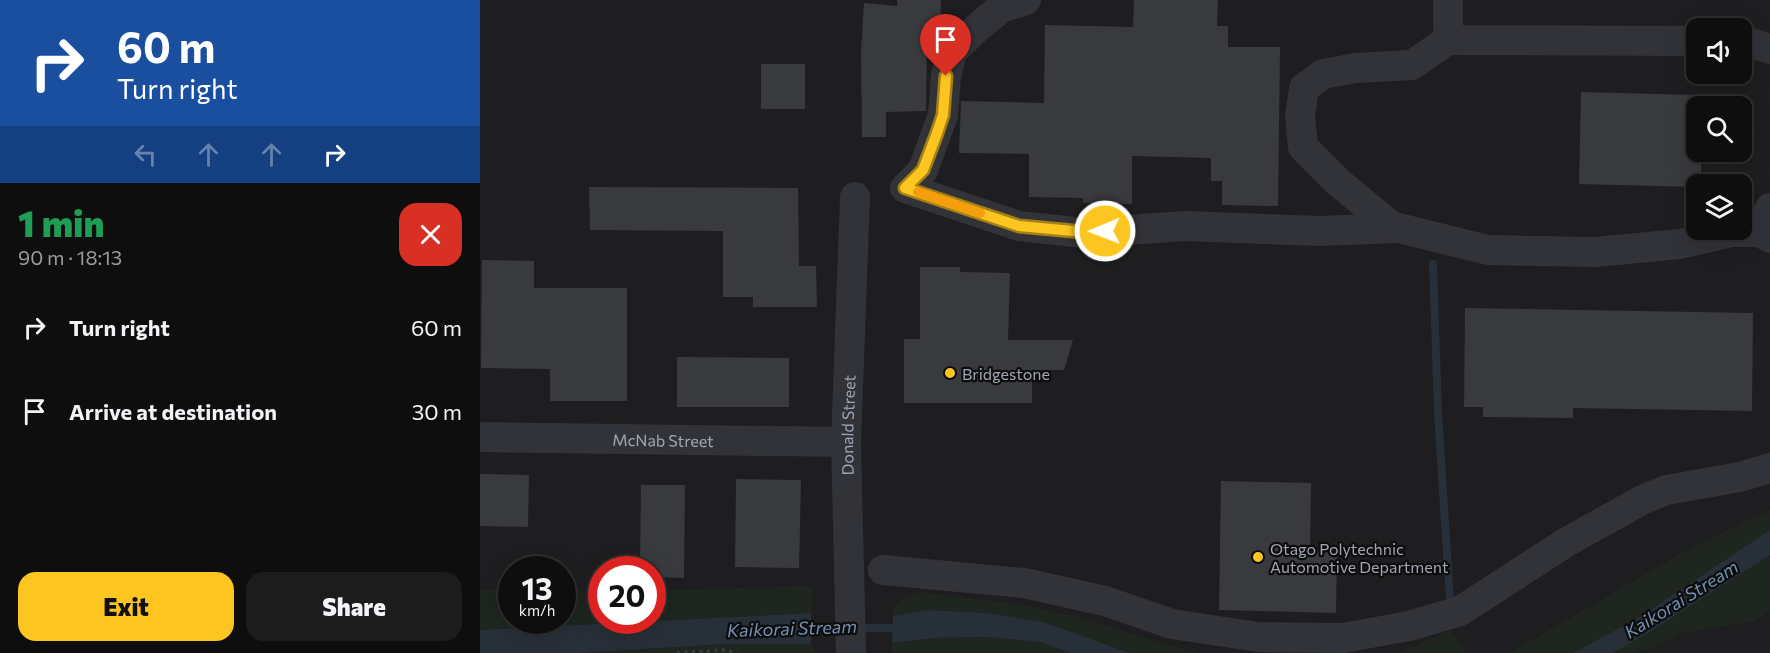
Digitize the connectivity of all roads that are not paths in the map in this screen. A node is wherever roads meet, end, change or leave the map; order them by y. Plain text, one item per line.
1 (1026, 0) edge
2 (1448, 0) edge
3 (1448, 40) junction
4 (1686, 41) edge
5 (1752, 43) edge
6 (1770, 49) edge
7 (855, 197) dead end
8 (1767, 226) edge
9 (1394, 228) junction
10 (480, 437) edge
11 (846, 442) junction
12 (1770, 468) edge
13 (883, 570) dead end
14 (851, 653) edge

1 - 9 street
2 - 3 street
3 - 4 street
3 - 9 street
5 - 6 street
7 - 11 street, Donald Street
8 - 9 street
10 - 11 street, McNab Street
11 - 14 street, Donald Street
12 - 13 street

